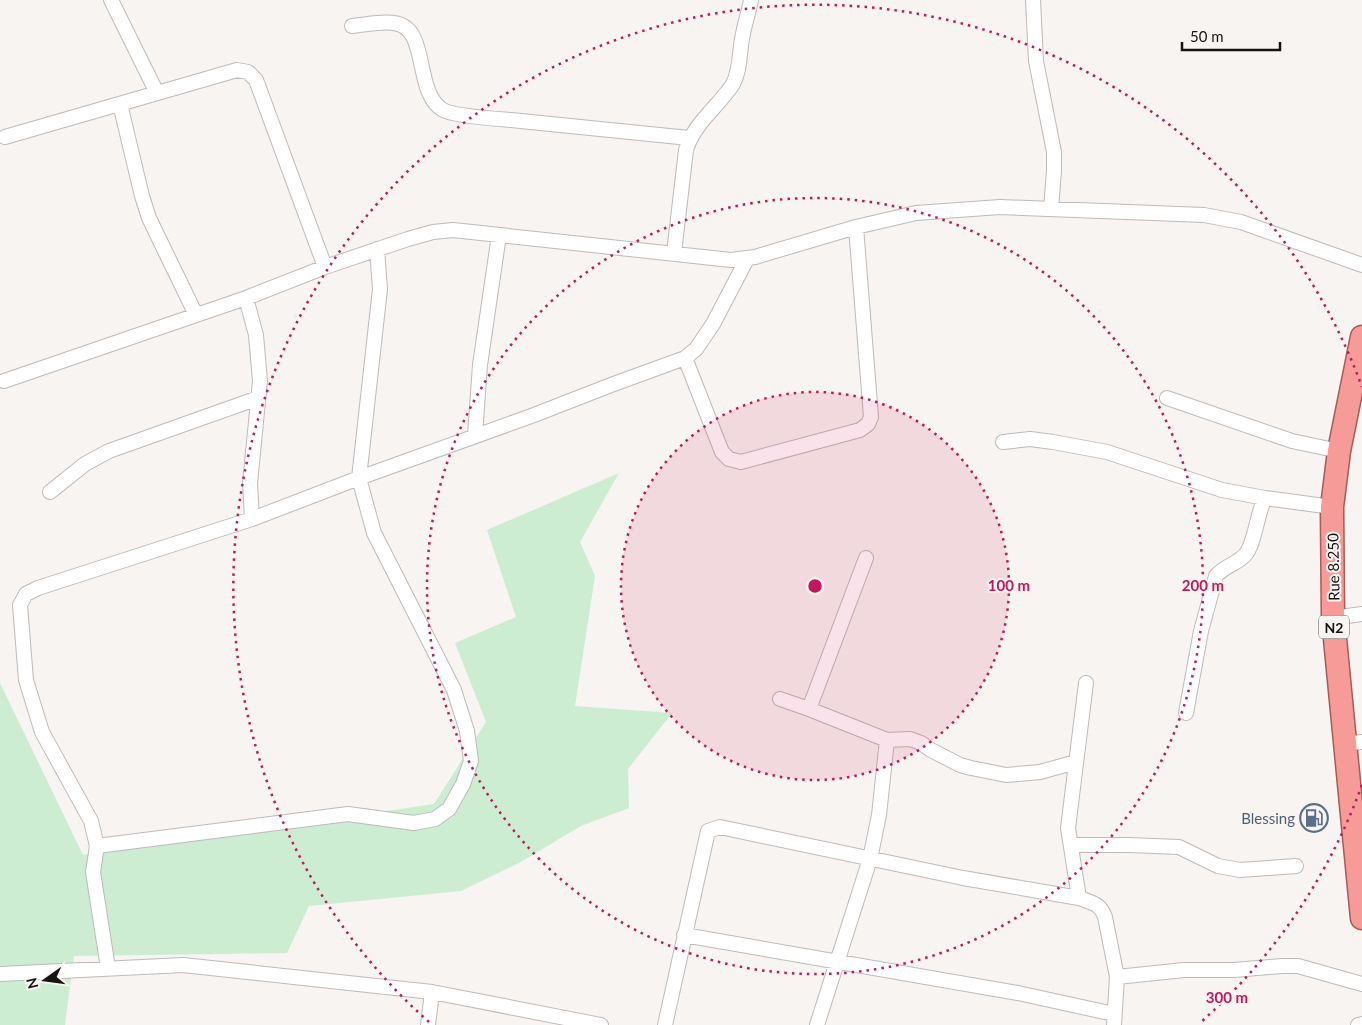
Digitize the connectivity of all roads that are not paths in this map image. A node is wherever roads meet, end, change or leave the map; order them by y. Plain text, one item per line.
1 (111, 0) edge
2 (752, 0) edge
3 (1033, 0) edge
4 (352, 26) dead end
5 (157, 93) junction
6 (120, 104) junction
7 (5, 137) dead end
8 (689, 138) junction
9 (1051, 209) junction
10 (856, 227) junction
11 (499, 235) junction
12 (378, 249) junction
13 (674, 254) junction
14 (746, 259) junction
15 (1362, 265) edge
16 (325, 267) junction
17 (246, 298) junction
18 (196, 315) junction
19 (1362, 337) edge
20 (685, 358) junction
21 (4, 380) dead end
22 (258, 398) junction
23 (1167, 398) dead end
24 (1355, 399) edge
25 (475, 435) junction
26 (1003, 442) dead end
27 (1339, 451) junction
28 (359, 478) junction
29 (50, 492) dead end
30 (1265, 498) junction
31 (1332, 507) junction
32 (252, 519) junction
33 (866, 558) dead end
34 (1362, 614) edge
35 (1333, 618) junction
36 (1086, 683) dead end
37 (780, 699) dead end
38 (809, 709) junction
39 (1186, 713) dead end
40 (887, 740) junction
41 (1354, 743) edge
42 (1076, 762) junction
43 (1356, 794) edge
44 (1071, 845) junction
45 (97, 846) junction
46 (870, 859) junction
47 (1296, 866) dead end
48 (1360, 882) edge
49 (1079, 898) junction
50 (1362, 918) edge
51 (684, 935) junction
52 (836, 961) junction
53 (108, 968) junction
54 (0, 974) edge
55 (1117, 977) junction
56 (1362, 984) edge
57 (432, 992) junction
58 (1114, 1019) edge
59 (1362, 1024) edge
60 (428, 1025) edge
61 (601, 1025) edge
62 (666, 1025) edge
63 (817, 1025) edge
64 (1358, 1025) edge

1 - 5 street
2 - 8 street
3 - 9 street
4 - 8 street
5 - 6 street
5 - 16 street
6 - 7 street
6 - 18 street
8 - 13 street
9 - 10 street
9 - 15 street
10 - 14 street
10 - 20 street
11 - 12 street
11 - 13 street
11 - 25 street
12 - 16 street
12 - 28 street
13 - 14 street
14 - 20 street
16 - 17 street
17 - 18 street
17 - 22 street
18 - 21 street
19 - 24 highway, Rue 8.250 / N2
20 - 25 street
22 - 29 street
22 - 32 street
23 - 27 street
24 - 27 highway, Rue 8.250 / N2
25 - 28 street
26 - 30 street
27 - 31 highway, Rue 8.250 / N2
28 - 32 street
28 - 45 street
30 - 31 street
30 - 39 street
31 - 35 highway, Rue 8.250 / N2
32 - 45 street
33 - 38 street
34 - 35 street
35 - 41 highway, Rue 8.250 / N2
36 - 42 street
37 - 38 street
38 - 40 street
40 - 42 street
40 - 46 street
41 - 43 highway, Rue 8.250 / N2
42 - 44 street
43 - 48 highway, Rue 8.250 / N2
44 - 47 street
44 - 49 street
45 - 53 street
46 - 49 street
46 - 51 street
46 - 52 street
48 - 50 highway, Rue 8.250 / N2
49 - 55 street
51 - 52 street
51 - 62 street
52 - 58 street
52 - 63 street
53 - 54 street
53 - 57 street
55 - 56 street
55 - 58 street
57 - 60 street
57 - 61 street
59 - 64 street

